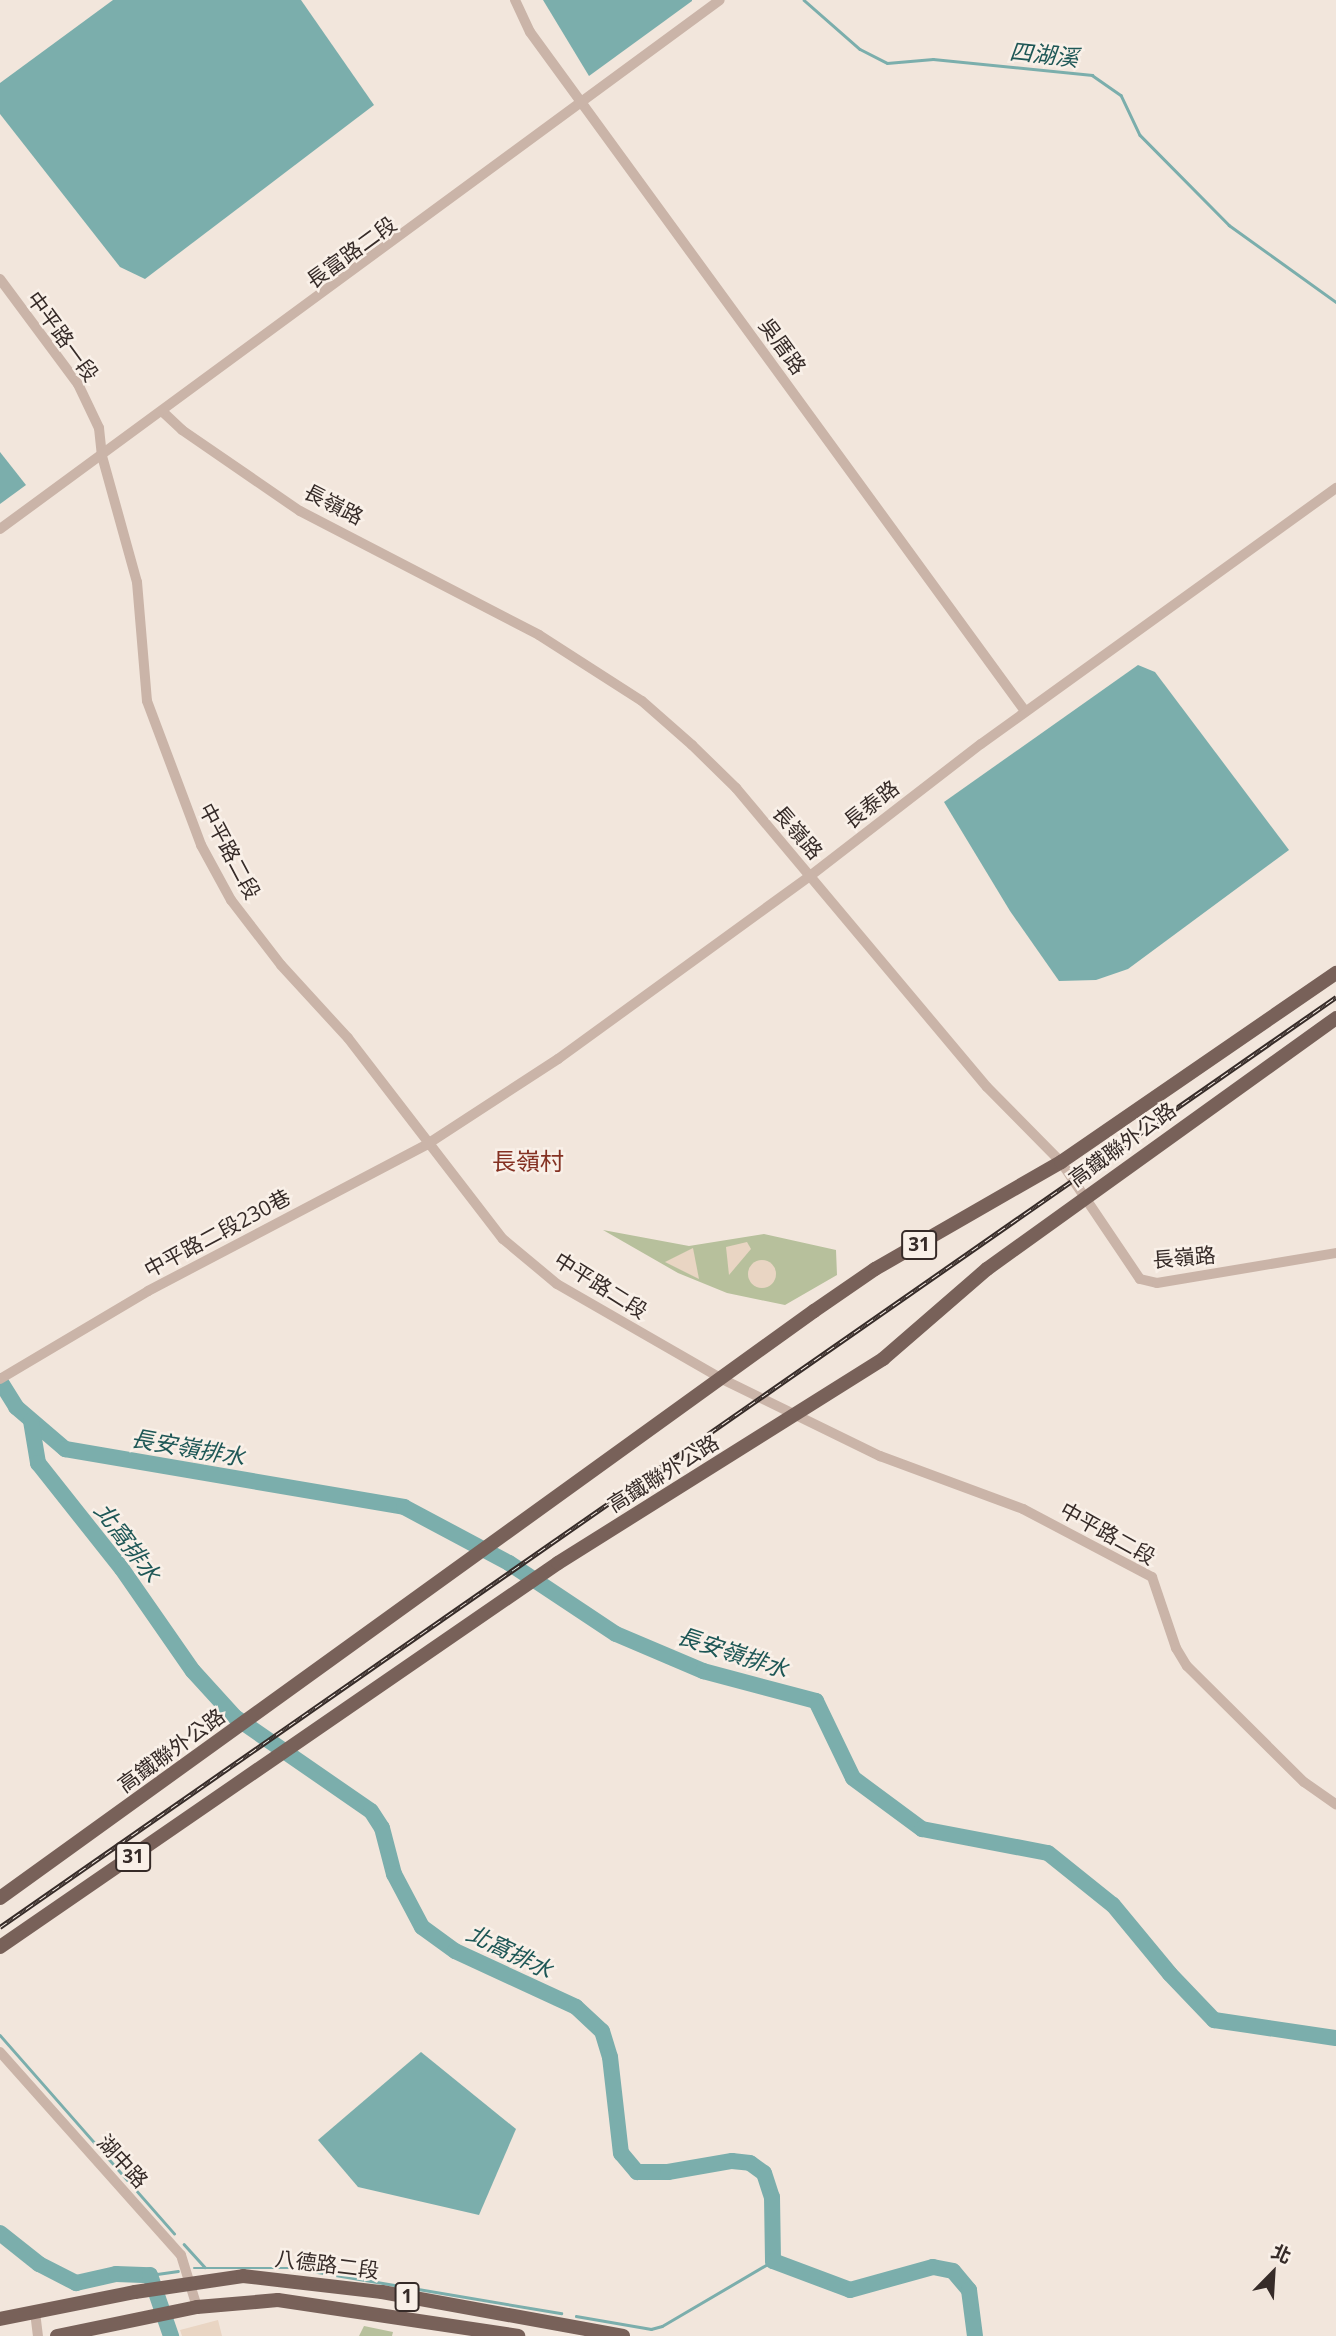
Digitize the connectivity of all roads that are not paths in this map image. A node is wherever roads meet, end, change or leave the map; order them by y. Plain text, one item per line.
1 (516, 0) edge
2 (720, 0) edge
3 (584, 104) junction
4 (0, 279) edge
5 (164, 413) junction
6 (102, 457) junction
7 (1336, 488) edge
8 (0, 529) edge
9 (1026, 711) junction
10 (810, 876) junction
11 (1336, 972) edge
12 (1336, 1018) edge
13 (426, 1145) junction
14 (1061, 1162) junction
15 (1086, 1195) junction
16 (1336, 1253) edge
17 (0, 1379) edge
18 (722, 1379) junction
19 (795, 1416) junction
20 (1336, 1804) edge
21 (0, 1898) edge
22 (0, 1947) edge
23 (0, 2052) edge
24 (191, 2282) junction
25 (197, 2307) junction
26 (35, 2312) junction
27 (0, 2319) edge
28 (38, 2336) edge
29 (57, 2336) edge
30 (518, 2336) edge
31 (623, 2336) edge

1 - 3 street, 吳厝路
2 - 3 street, 長富路二段
3 - 5 street, 長富路二段
3 - 9 street, 吳厝路
4 - 6 street, 中平路一段
5 - 6 street, 長富路二段
5 - 10 street, 長嶺路
6 - 8 street, 長富路二段
6 - 13 street, 中平路二段
7 - 9 street, 長泰路
9 - 10 street, 長泰路
10 - 13 street, 長泰路
10 - 14 street, 長嶺路
11 - 14 main road, 高鐵聯外公路 / 31
12 - 15 main road, 高鐵聯外公路 / 31
13 - 17 street, 中平路二段230巷
13 - 18 street, 中平路二段
14 - 15 street, 長嶺路
14 - 18 main road, 高鐵聯外公路 / 31
15 - 16 street, 長嶺路
15 - 19 main road, 高鐵聯外公路 / 31
18 - 19 street, 中平路二段
18 - 21 main road, 高鐵聯外公路 / 31
19 - 20 street, 中平路二段
19 - 22 main road, 高鐵聯外公路 / 31
23 - 24 street, 湖中路
24 - 25 street, 湖中路
24 - 26 main road, 1
24 - 31 main road, 八德路二段 / 1
25 - 29 main road, 1
25 - 30 main road, 八德路二段 / 1
26 - 27 main road, 1
26 - 28 street

